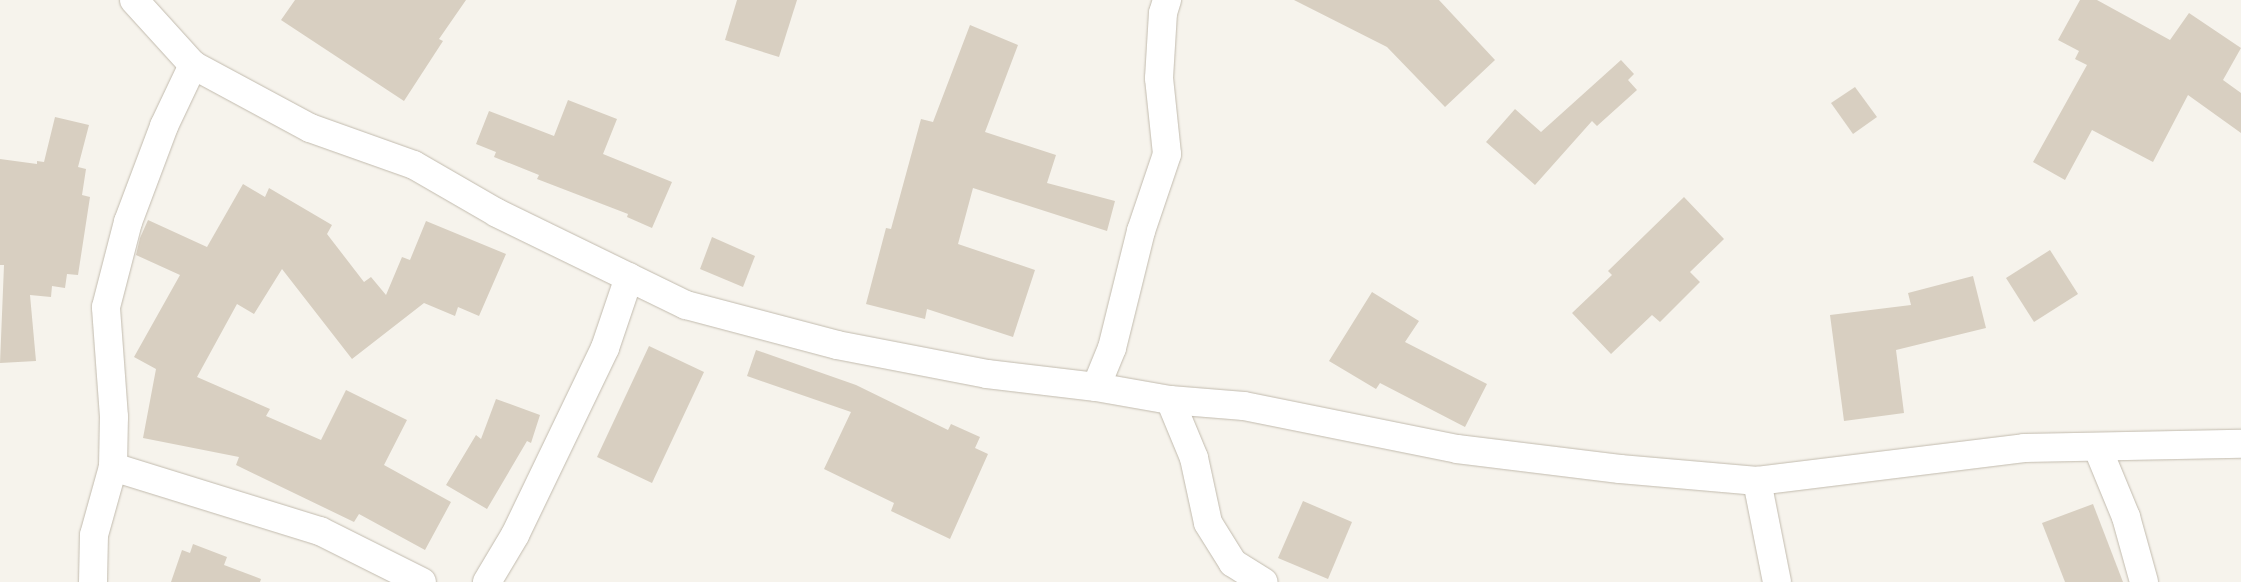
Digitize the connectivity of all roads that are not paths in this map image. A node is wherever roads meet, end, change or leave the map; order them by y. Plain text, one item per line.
1 (134, 0) edge
2 (1168, 0) edge
3 (193, 65) junction
4 (629, 277) junction
5 (1096, 386) junction
6 (1170, 400) junction
7 (2241, 444) edge
8 (2098, 449) junction
9 (113, 467) junction
10 (1757, 482) junction
11 (93, 582) edge
12 (422, 582) edge
13 (487, 582) edge
14 (1264, 582) edge
15 (1777, 582) edge
16 (2144, 582) edge

1 - 3 street
2 - 5 street
3 - 4 street
3 - 9 street
4 - 5 street
4 - 13 street
5 - 6 street
6 - 10 street
6 - 14 street
7 - 8 street
8 - 10 street
8 - 16 street
9 - 11 street
9 - 12 street
10 - 15 street

